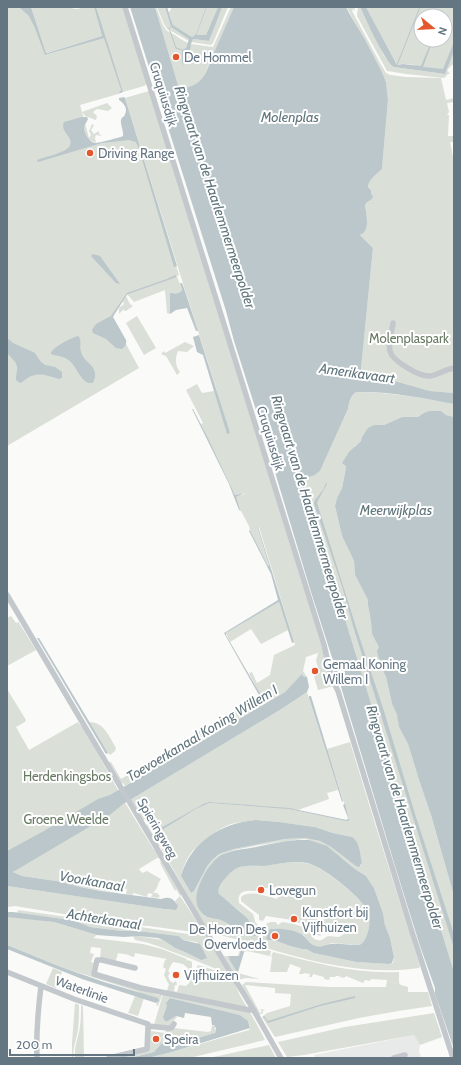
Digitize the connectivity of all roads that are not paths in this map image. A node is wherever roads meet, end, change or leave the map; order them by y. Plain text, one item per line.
1 (125, 7) edge
2 (393, 323) dead end
3 (454, 368) edge
4 (7, 595) edge
5 (135, 968) dead end
6 (7, 972) edge
7 (41, 986) junction
8 (254, 1010) junction
9 (174, 1024) dead end
10 (148, 1026) junction
11 (405, 1055) dead end
12 (37, 1058) edge
13 (109, 1058) edge
14 (281, 1058) edge
15 (394, 1058) edge
16 (453, 1058) edge

1 - 16 street, Cruquiusdijk
2 - 3 street
4 - 8 street, Spieringweg
5 - 8 street
6 - 7 street, Waterlinie
7 - 10 street, Waterlinie
7 - 12 street
8 - 14 street, Spieringweg
9 - 10 street, Waterlinie
10 - 13 street
11 - 15 street

